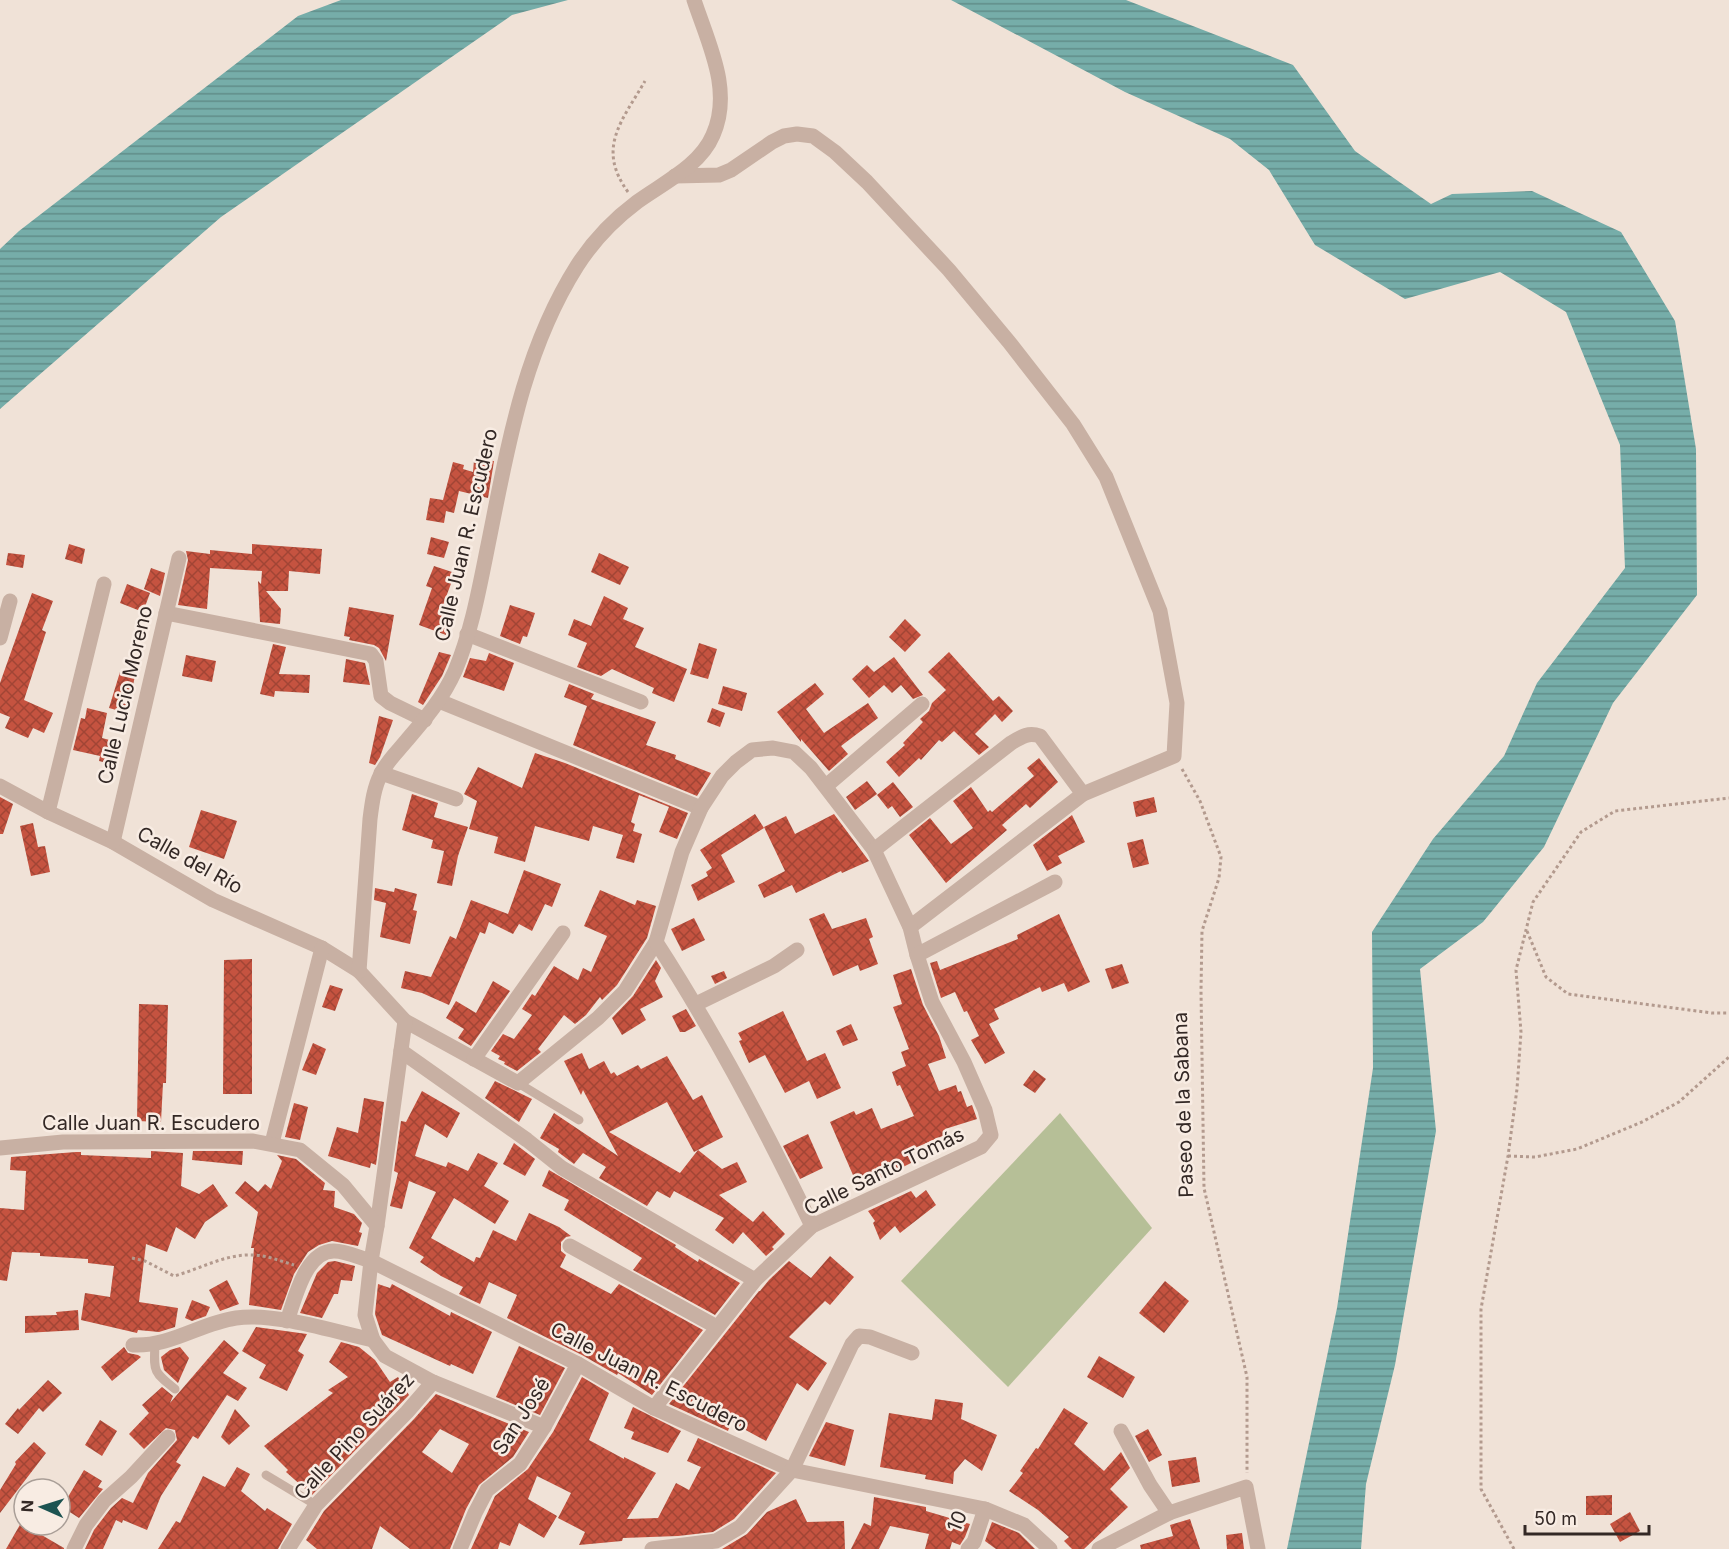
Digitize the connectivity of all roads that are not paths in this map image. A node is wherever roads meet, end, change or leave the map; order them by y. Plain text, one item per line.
1 (694, 0) edge
2 (675, 176) junction
3 (179, 558) dead end
4 (104, 584) dead end
5 (10, 601) dead end
6 (166, 613) junction
7 (467, 634) junction
8 (0, 638) edge
9 (439, 701) junction
10 (641, 702) dead end
11 (922, 704) dead end
12 (425, 720) junction
13 (381, 773) junction
14 (0, 786) edge
15 (826, 786) junction
16 (1083, 794) junction
17 (456, 799) dead end
18 (701, 808) junction
19 (48, 812) junction
20 (113, 842) junction
21 (874, 850) junction
22 (1055, 882) dead end
23 (910, 927) junction
24 (563, 933) dead end
25 (656, 942) junction
26 (322, 948) junction
27 (797, 950) dead end
28 (917, 955) junction
29 (359, 971) junction
30 (696, 1004) junction
31 (405, 1021) junction
32 (401, 1051) junction
33 (474, 1059) junction
34 (518, 1083) junction
35 (579, 1120) dead end
36 (272, 1143) junction
37 (0, 1148) edge
38 (377, 1226) junction
39 (812, 1226) junction
40 (570, 1246) dead end
41 (371, 1261) junction
42 (755, 1280) junction
43 (287, 1321) junction
44 (717, 1327) junction
45 (373, 1340) junction
46 (155, 1342) junction
47 (133, 1345) dead end
48 (912, 1353) dead end
49 (578, 1364) junction
50 (433, 1382) junction
51 (175, 1389) dead end
52 (654, 1408) junction
53 (544, 1427) junction
54 (1121, 1431) dead end
55 (168, 1437) dead end
56 (792, 1470) junction
57 (267, 1475) dead end
58 (316, 1504) junction
59 (985, 1509) junction
60 (1169, 1513) junction
61 (74, 1549) edge
62 (288, 1549) edge
63 (460, 1549) edge
64 (652, 1549) edge
65 (968, 1549) edge
66 (1050, 1549) edge
67 (1100, 1549) edge
68 (1258, 1549) edge

1 - 2 street, Calle Juan R. Escudero
2 - 7 street, Calle Juan R. Escudero
2 - 16 street
3 - 6 street, Calle Lucio Moreno
4 - 19 street
5 - 8 street
6 - 12 street
6 - 20 street, Calle Lucio Moreno
7 - 9 street, Calle Juan R. Escudero
7 - 10 street
9 - 12 street, Calle Juan R. Escudero
9 - 18 street
11 - 15 street
12 - 13 street, Calle Juan R. Escudero
13 - 17 street
13 - 29 street, Calle Juan R. Escudero
14 - 19 street, Calle del Río
15 - 18 street
15 - 21 street
16 - 21 street
16 - 23 street
18 - 25 street
19 - 20 street, Calle del Río
20 - 26 street, Calle del Río
21 - 23 street
22 - 28 street
23 - 28 street
24 - 33 street
25 - 30 street
25 - 34 street
26 - 29 street, Calle del Río
26 - 36 street
27 - 30 street
28 - 39 street, Calle Santo Tomás
29 - 31 street
30 - 39 street
31 - 32 street
31 - 33 street
32 - 38 street
32 - 42 street
33 - 34 street
34 - 35 lane
36 - 37 street, Calle Juan R. Escudero
36 - 38 street, Calle Juan R. Escudero
38 - 41 street
39 - 42 street, Calle Santo Tomás
40 - 44 street
41 - 43 street, Calle Juan R. Escudero
41 - 45 street
41 - 49 street, Calle Juan R. Escudero
42 - 44 street, Calle Santo Tomás
43 - 45 street
43 - 46 street
44 - 52 street, Calle Santo Tomás
45 - 50 street
46 - 47 street
46 - 51 lane
48 - 56 street
49 - 52 street, Calle Juan R. Escudero
49 - 53 street, San José
50 - 53 street
50 - 58 street, Calle Pino Suárez
52 - 56 street, Calle Juan R. Escudero
53 - 63 street, San José
54 - 60 street
55 - 61 street
56 - 59 street, Calle Juan R. Escudero
56 - 64 street
57 - 58 lane
58 - 62 street, Calle Pino Suárez
59 - 65 street, 10
59 - 66 street, Calle Juan R. Escudero
60 - 67 street
60 - 68 street

